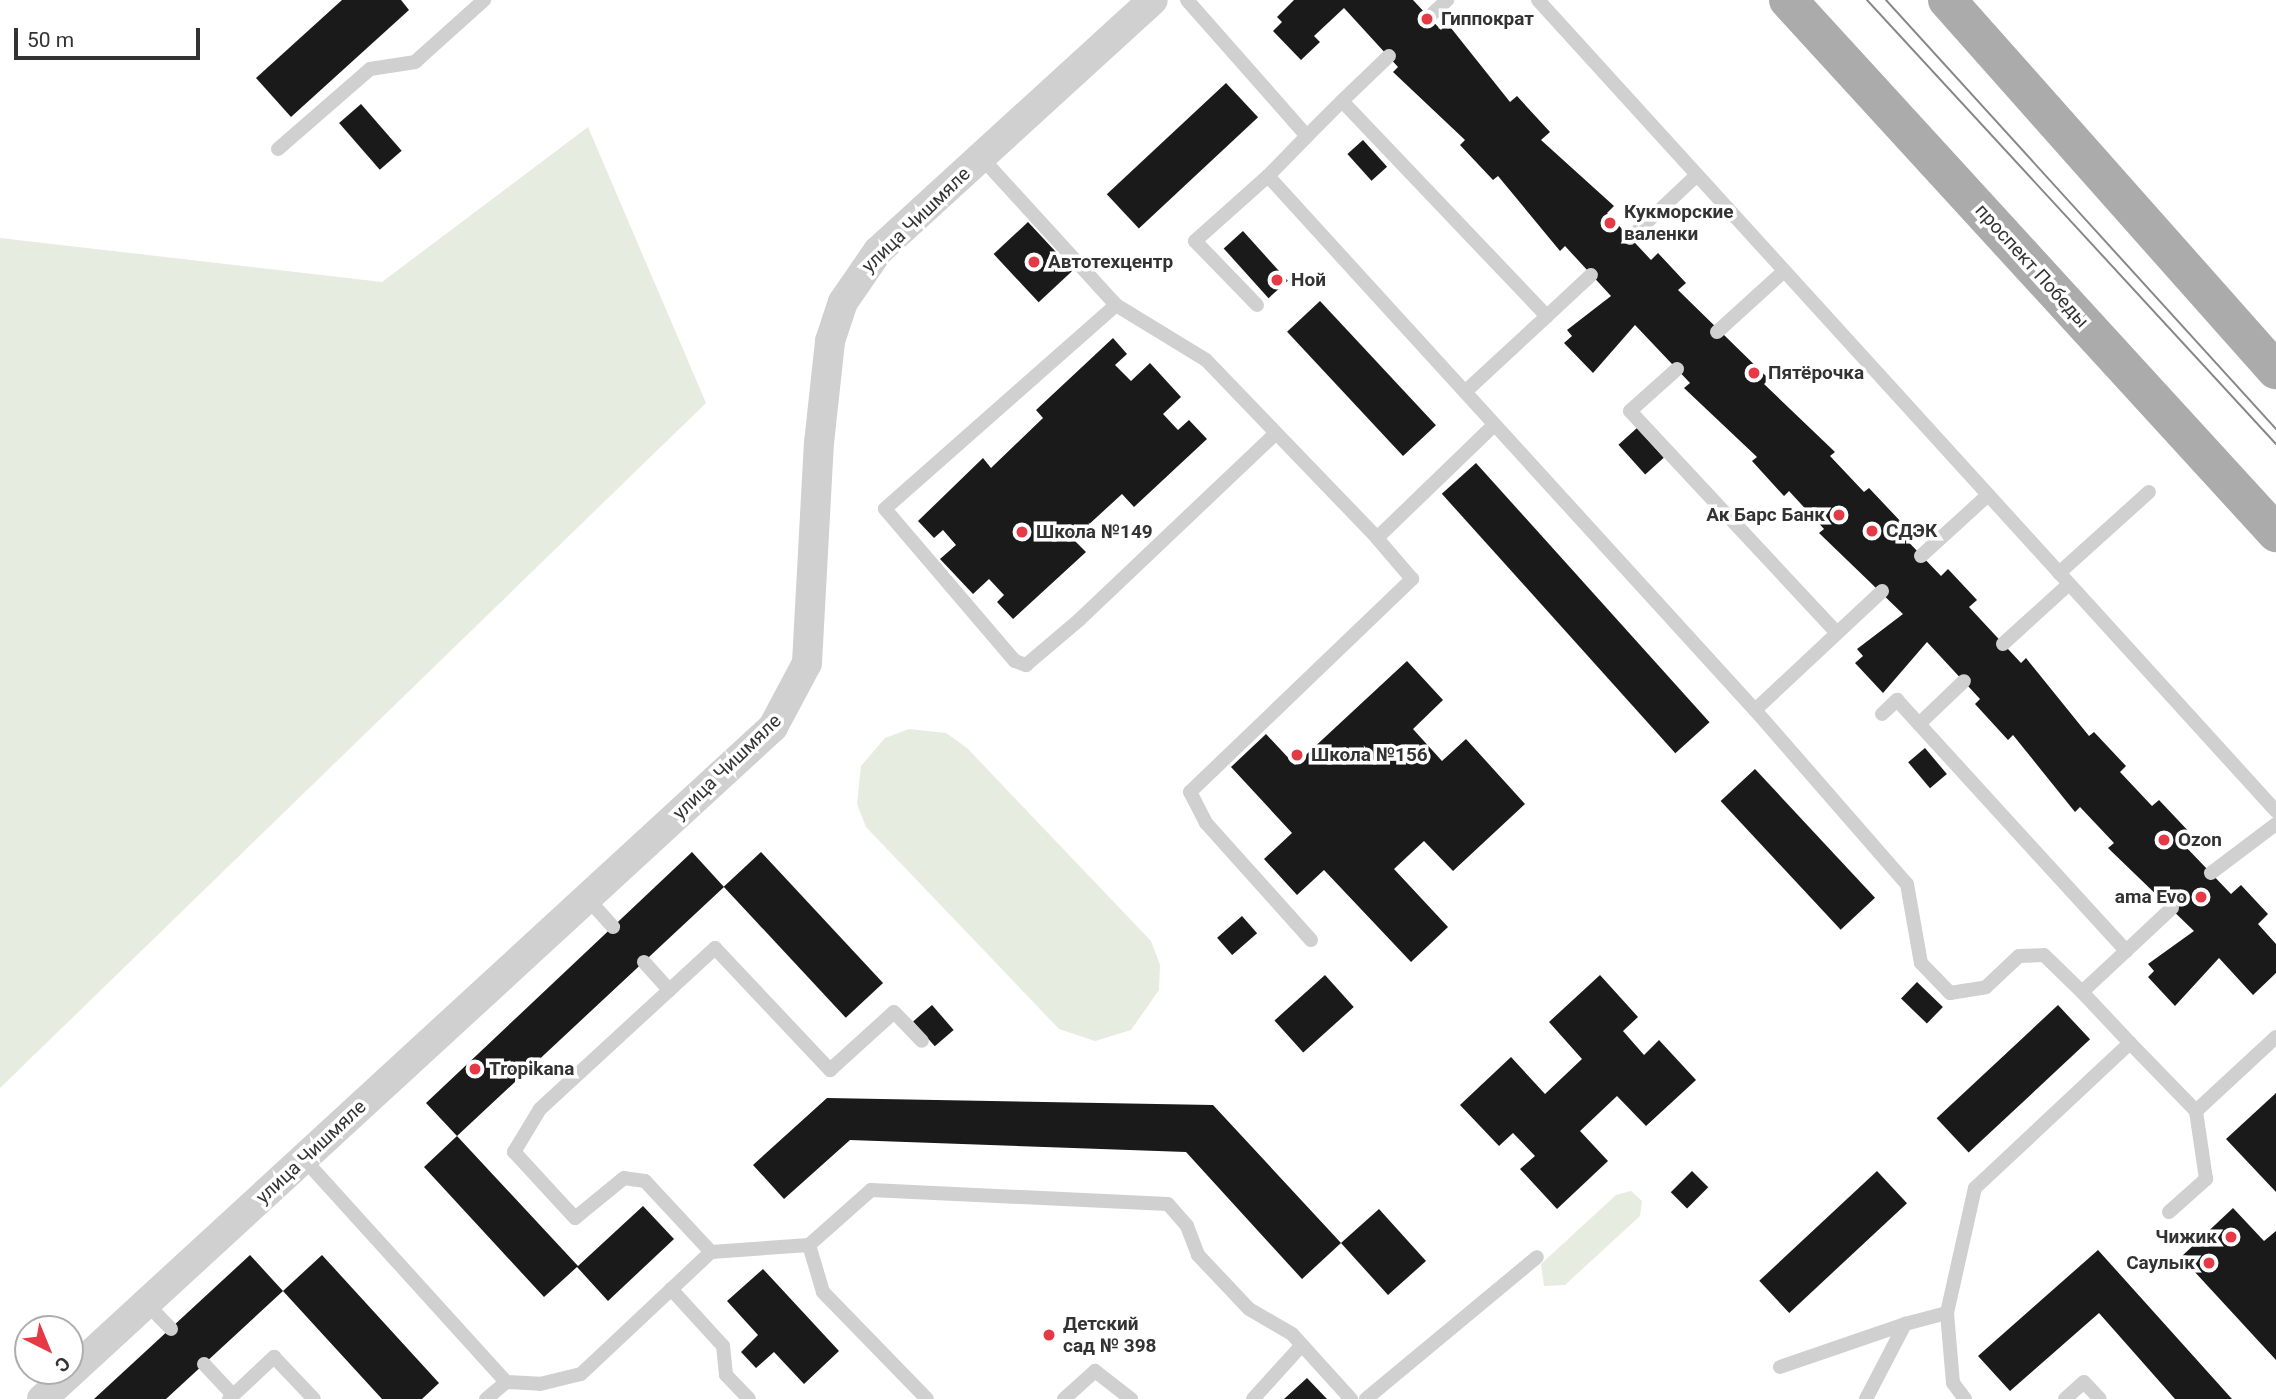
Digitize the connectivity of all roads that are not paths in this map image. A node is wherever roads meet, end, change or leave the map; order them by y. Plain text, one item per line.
1 (484, 0) edge
2 (1153, 0) edge
3 (1187, 0) edge
4 (1447, 0) edge
5 (1538, 0) edge
6 (1788, 0) edge
7 (1947, 0) edge
8 (1429, 17) dead end
9 (1388, 56) dead end
10 (1342, 101) junction
11 (1307, 136) junction
12 (278, 149) dead end
13 (981, 157) junction
14 (1268, 176) junction
15 (1696, 176) junction
16 (1630, 238) dead end
17 (1783, 272) junction
18 (1591, 275) dead end
19 (1116, 305) junction
20 (1257, 305) dead end
21 (1547, 316) junction
22 (1717, 332) dead end
23 (1677, 369) dead end
24 (2276, 370) edge
25 (1466, 391) junction
26 (1492, 427) junction
27 (1273, 436) junction
28 (2149, 492) dead end
29 (1988, 495) junction
30 (2276, 533) edge
31 (1377, 538) junction
32 (1921, 556) dead end
33 (2064, 578) junction
34 (1882, 591) dead end
35 (1836, 632) junction
36 (2003, 644) dead end
37 (1964, 681) dead end
38 (1755, 710) junction
39 (1882, 714) dead end
40 (1919, 724) junction
41 (2276, 811) edge
42 (2276, 824) edge
43 (2211, 873) dead end
44 (587, 898) junction
45 (2172, 908) dead end
46 (613, 927) dead end
47 (1311, 940) dead end
48 (2126, 951) junction
49 (644, 962) dead end
50 (669, 990) junction
51 (2082, 992) junction
52 (2276, 1037) edge
53 (922, 1041) dead end
54 (2130, 1043) junction
55 (2196, 1111) junction
56 (303, 1158) junction
57 (2169, 1212) dead end
58 (809, 1245) junction
59 (711, 1252) junction
60 (1537, 1257) dead end
61 (671, 1289) junction
62 (146, 1303) junction
63 (1947, 1313) junction
64 (1905, 1324) junction
65 (171, 1329) dead end
66 (1302, 1345) junction
67 (204, 1364) dead end
68 (1780, 1367) dead end
69 (506, 1382) junction
70 (231, 1397) edge
71 (42, 1399) edge
72 (314, 1399) edge
73 (486, 1399) edge
74 (749, 1399) edge
75 (927, 1399) edge
76 (1064, 1399) edge
77 (1131, 1399) edge
78 (1252, 1399) edge
79 (1351, 1399) edge
80 (1366, 1399) edge
81 (1866, 1399) edge
82 (1965, 1399) edge
83 (2065, 1399) edge
84 (2099, 1399) edge

1 - 12 lane
2 - 13 street, улица Чишмяле
3 - 11 lane
4 - 8 lane
5 - 15 lane
6 - 30 main road, проспект Победы
7 - 24 main road
9 - 10 lane
10 - 11 lane
10 - 21 lane
11 - 14 lane
13 - 19 lane
13 - 44 street, улица Чишмяле
14 - 20 lane
14 - 25 lane
15 - 16 lane
15 - 17 lane
17 - 22 lane
17 - 29 lane
18 - 21 lane
19 - 27 lane
19 - 27 lane
21 - 25 lane
23 - 35 lane
25 - 26 lane
26 - 31 lane
26 - 38 lane
27 - 31 lane
28 - 33 lane
29 - 32 lane
29 - 33 lane
31 - 47 lane
33 - 36 lane
33 - 41 lane
34 - 35 lane
35 - 38 lane
37 - 40 lane
38 - 51 lane
39 - 40 lane
40 - 48 lane
42 - 43 lane
44 - 46 lane
44 - 56 street, улица Чишмяле
45 - 48 lane
48 - 51 lane
49 - 50 lane
50 - 53 lane
50 - 59 lane
51 - 54 lane
52 - 55 lane
54 - 55 lane
54 - 63 lane
55 - 57 lane
56 - 62 street, улица Чишмяле
56 - 69 lane
58 - 59 lane
58 - 66 lane
58 - 75 lane
59 - 61 lane
60 - 80 lane
61 - 69 lane
61 - 74 lane
62 - 65 lane
62 - 71 street, улица Чишмяле
63 - 64 lane
63 - 82 lane
64 - 68 lane
64 - 81 lane
66 - 78 lane
66 - 79 lane
67 - 70 lane
69 - 73 lane
70 - 72 lane
76 - 77 lane
83 - 84 lane

